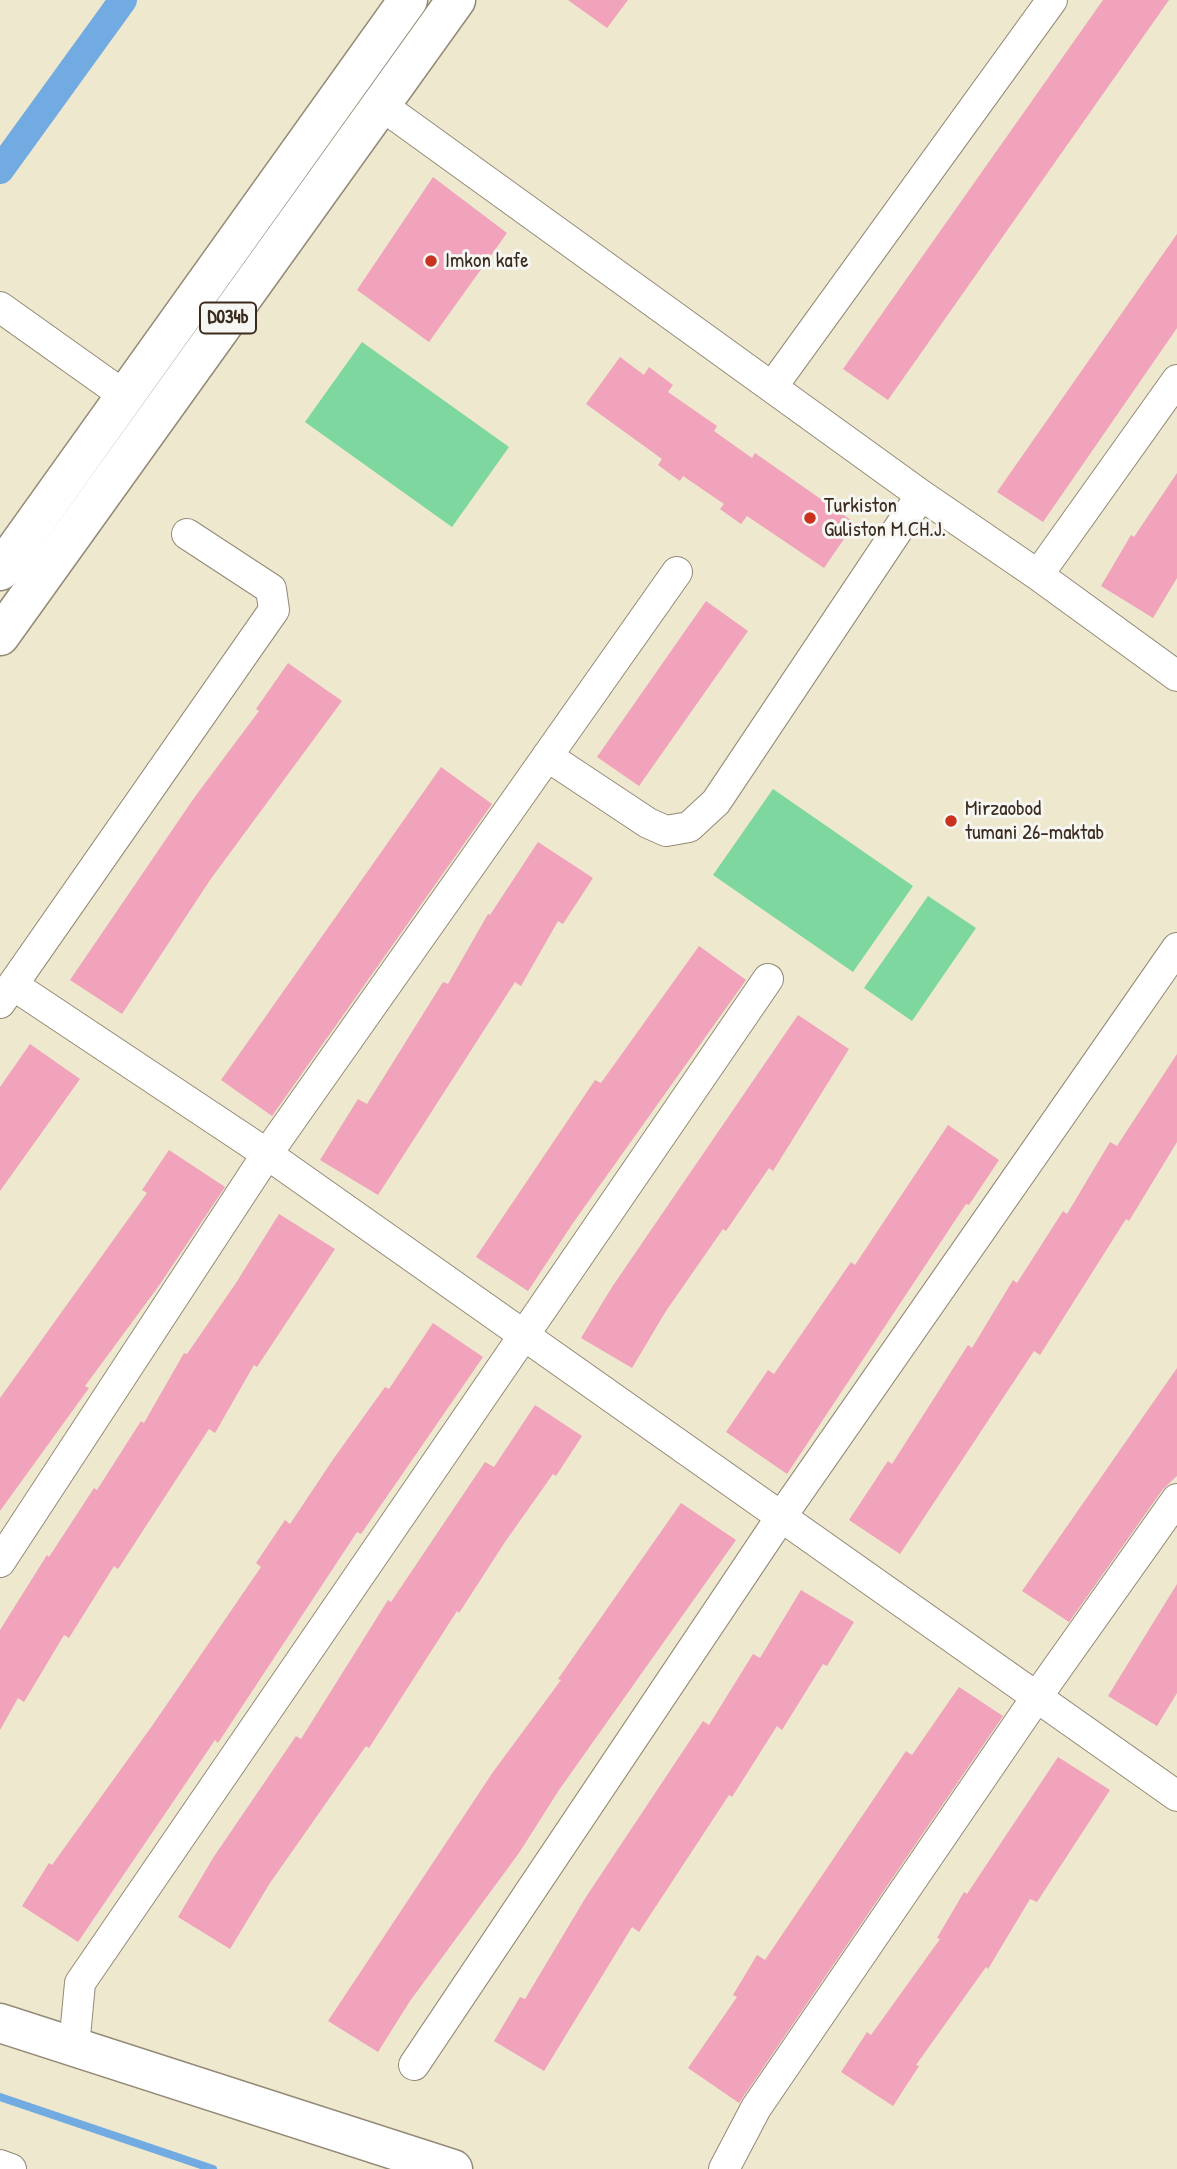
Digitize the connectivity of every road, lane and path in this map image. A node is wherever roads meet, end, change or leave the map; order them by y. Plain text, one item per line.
1 (408, 0) edge
2 (456, 0) edge
3 (1052, 0) edge
4 (381, 105) junction
5 (0, 307) edge
6 (1177, 380) edge
7 (772, 387) junction
8 (125, 396) junction
9 (921, 495) junction
10 (187, 534) dead end
11 (0, 571) edge
12 (677, 572) dead end
13 (1038, 575) junction
14 (0, 636) edge
15 (1177, 676) edge
16 (547, 756) junction
17 (1177, 948) edge
18 (768, 979) dead end
19 (6, 994) edge
20 (267, 1154) junction
21 (523, 1335) junction
22 (1177, 1499) edge
23 (781, 1517) junction
24 (0, 1562) edge
25 (1036, 1698) junction
26 (1177, 1796) edge
27 (0, 2023) edge
28 (74, 2047) junction
29 (414, 2065) dead end
30 (0, 2165) edge
31 (11, 2169) edge
32 (453, 2169) edge
33 (724, 2169) edge

1 - 8 main road, D034b
2 - 4 main road, D034b
3 - 7 street
4 - 7 street
4 - 14 main road, D034b
5 - 8 street
6 - 13 street
7 - 9 street
8 - 11 main road, D034b
9 - 13 street
9 - 16 street
10 - 19 street
12 - 16 street
13 - 15 street
16 - 20 street
17 - 23 street
18 - 21 street
19 - 20 street
20 - 21 street
20 - 24 street
21 - 23 street
21 - 28 street
22 - 25 street
23 - 25 street
23 - 29 street
25 - 26 street
25 - 33 street
27 - 28 main road
28 - 32 main road
30 - 31 street

